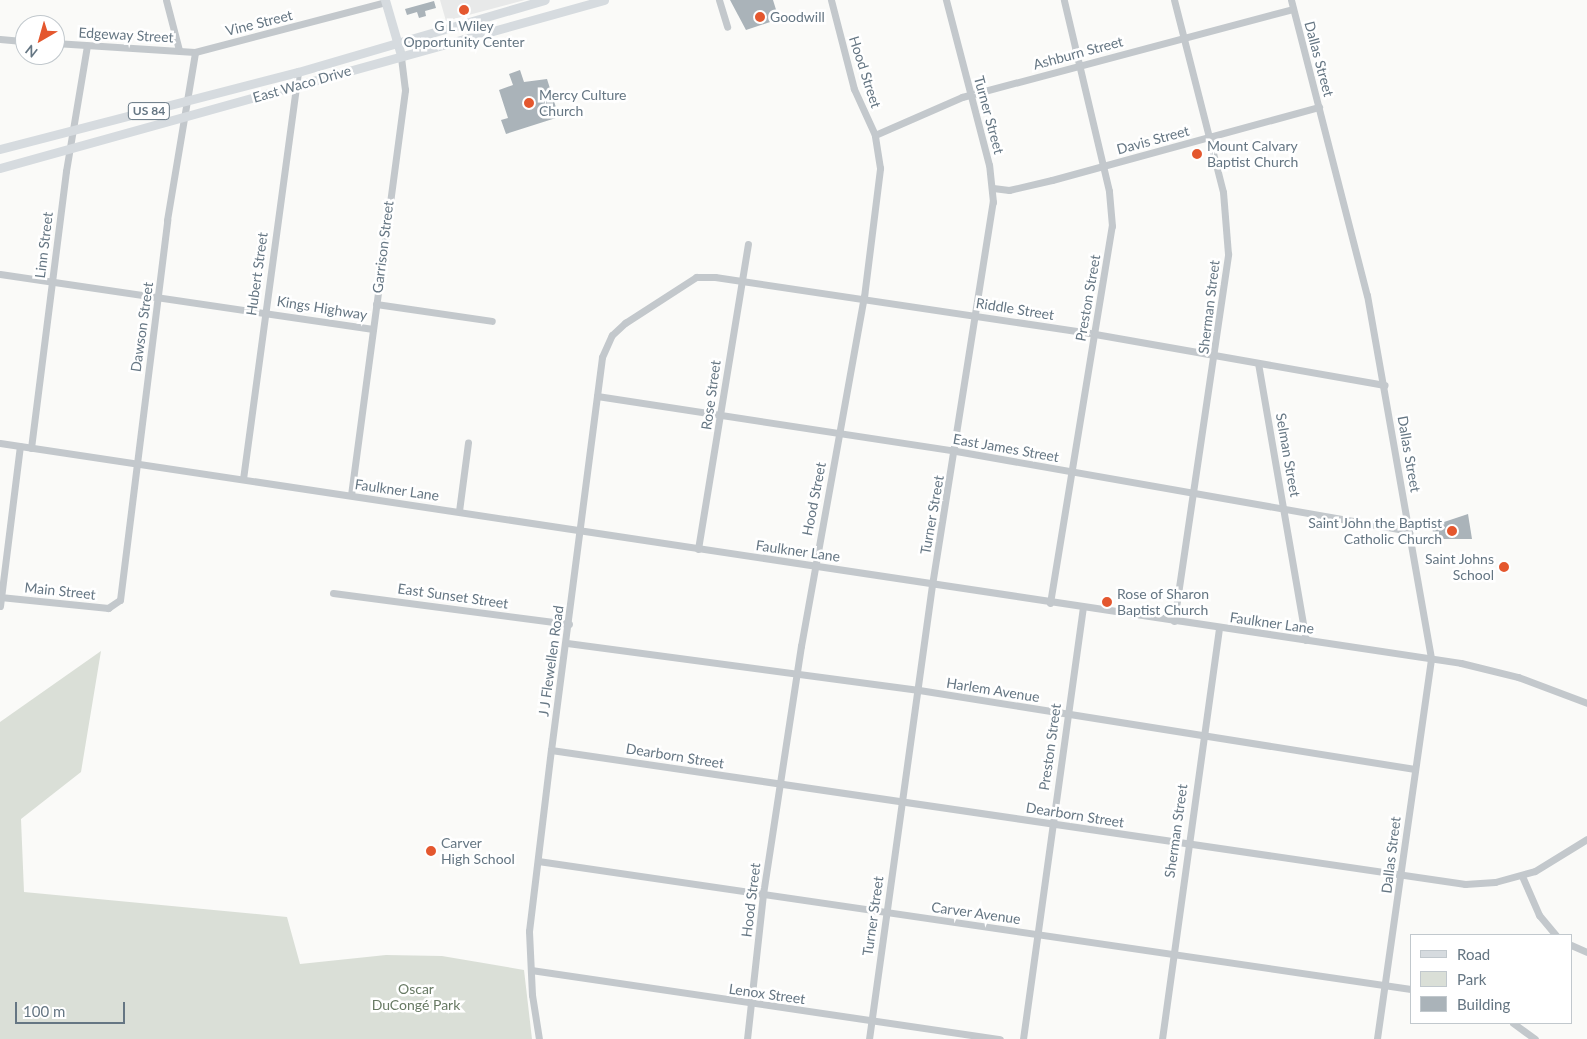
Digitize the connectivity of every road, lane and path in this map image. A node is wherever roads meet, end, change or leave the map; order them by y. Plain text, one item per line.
1 (166, 0) edge
2 (545, 0) edge
3 (604, 0) edge
4 (719, 0) edge
5 (830, 0) edge
6 (946, 0) edge
7 (1064, 0) edge
8 (1174, 0) edge
9 (1291, 0) edge
10 (385, 1) edge
11 (1293, 9) junction
12 (727, 27) dead end
13 (1186, 36) junction
14 (0, 39) edge
15 (15, 40) edge
16 (397, 42) junction
17 (65, 44) edge
18 (87, 46) junction
19 (179, 50) junction
20 (196, 52) junction
21 (401, 55) junction
22 (1080, 65) junction
23 (298, 72) junction
24 (296, 86) junction
25 (970, 94) junction
26 (189, 100) junction
27 (1319, 107) junction
28 (186, 115) junction
29 (74, 131) junction
30 (875, 135) junction
31 (1209, 138) junction
32 (71, 148) junction
33 (0, 150) edge
34 (1102, 167) junction
35 (0, 168) edge
36 (993, 188) junction
37 (748, 244) dead end
38 (0, 274) edge
39 (741, 280) junction
40 (52, 282) junction
41 (864, 297) junction
42 (159, 298) junction
43 (376, 304) junction
44 (649, 307) joint
45 (264, 311) junction
46 (975, 316) junction
47 (492, 321) dead end
48 (373, 329) junction
49 (1094, 334) junction
50 (1216, 354) junction
51 (1258, 363) junction
52 (1385, 385) junction
53 (597, 396) junction
54 (721, 417) junction
55 (839, 435) junction
56 (468, 443) dead end
57 (0, 444) edge
58 (20, 446) junction
59 (31, 448) junction
60 (956, 451) junction
61 (136, 464) junction
62 (1072, 472) junction
63 (243, 479) junction
64 (1192, 492) junction
65 (351, 495) junction
66 (1285, 508) junction
67 (459, 511) junction
68 (579, 531) junction
69 (1410, 531) junction
70 (698, 549) junction
71 (814, 566) junction
72 (932, 585) junction
73 (334, 593) dead end
74 (1, 597) edge
75 (1050, 603) junction
76 (116, 605) joint
77 (0, 606) edge
78 (1083, 607) junction
79 (1174, 621) junction
80 (569, 624) junction
81 (1219, 628) junction
82 (1306, 640) junction
83 (567, 643) junction
84 (1431, 659) junction
85 (797, 674) junction
86 (919, 690) junction
87 (1587, 703) edge
88 (1067, 715) junction
89 (1204, 734) junction
90 (551, 750) junction
91 (1415, 768) junction
92 (780, 785) junction
93 (902, 800) junction
94 (1051, 824) junction
95 (1587, 839) edge
96 (1187, 844) junction
97 (538, 861) junction
98 (1402, 874) junction
99 (1522, 876) junction
100 (763, 894) junction
101 (886, 913) junction
102 (1555, 934) edge
103 (1035, 935) junction
104 (1572, 946) edge
105 (1587, 952) edge
106 (1171, 954) junction
107 (531, 970) junction
108 (1385, 985) junction
109 (1410, 989) edge
110 (752, 1004) junction
111 (872, 1021) junction
112 (1514, 1024) edge
113 (539, 1039) edge
114 (746, 1039) edge
115 (869, 1039) edge
116 (1000, 1039) edge
117 (1023, 1039) edge
118 (1162, 1039) edge
119 (1377, 1039) edge
120 (1535, 1039) edge

1 - 19 street
2 - 16 main road, East Waco Drive / US 84
3 - 21 main road, East Waco Drive / US 84
4 - 12 street
5 - 30 street, Hood Street
6 - 25 street, Turner Street
7 - 22 street, Preston Street
8 - 13 street, Sherman Street
9 - 11 street, Dallas Street
10 - 16 main road, Garrison Street
10 - 20 street, Vine Street
11 - 13 street, Ashburn Street
11 - 27 street, Dallas Street
13 - 22 street, Ashburn Street
13 - 31 street, Sherman Street
14 - 15 street
16 - 21 main road, Garrison Street
16 - 23 main road, East Waco Drive / US 84
17 - 18 street, Edgeway Street
18 - 19 street, Edgeway Street
18 - 29 street, Linn Street
19 - 20 street, Edgeway Street
20 - 26 street, Dawson Street
21 - 24 main road, East Waco Drive / US 84
21 - 43 street, Garrison Street
22 - 25 street, Ashburn Street
22 - 34 street, Preston Street
23 - 24 street, Hubert Street
23 - 26 main road, East Waco Drive / US 84
24 - 28 main road, East Waco Drive / US 84
24 - 45 street, Hubert Street
25 - 30 street, Ashburn Street
25 - 36 street, Turner Street
26 - 28 street, Dawson Street
26 - 29 main road, East Waco Drive / US 84
27 - 31 street, Davis Street
27 - 52 street, Dallas Street
28 - 32 main road, East Waco Drive / US 84
28 - 42 street, Dawson Street
29 - 32 street, Linn Street
29 - 33 main road, East Waco Drive / US 84
30 - 41 street, Hood Street
31 - 34 street, Davis Street
31 - 50 street, Sherman Street
32 - 35 main road, East Waco Drive / US 84
32 - 40 street, Linn Street
34 - 36 street, Davis Street
34 - 49 street, Preston Street
36 - 46 street, Turner Street
37 - 39 street, Rose Street
38 - 40 street, Kings Highway
39 - 41 street, Riddle Street
39 - 44 street, Riddle Street
39 - 54 street, Rose Street
40 - 42 street, Kings Highway
40 - 59 street, Linn Street
41 - 46 street, Riddle Street
41 - 55 street, Hood Street
42 - 45 street, Kings Highway
42 - 61 street, Dawson Street
43 - 47 street, Kings Highway
43 - 48 street, Garrison Street
44 - 53 street, J J Flewellen Road
45 - 48 street, Kings Highway
45 - 63 street, Hubert Street
46 - 49 street, Riddle Street
46 - 60 street, Turner Street
48 - 65 street, Garrison Street
49 - 50 street, Riddle Street
49 - 62 street, Preston Street
50 - 51 street, Riddle Street
50 - 64 street, Sherman Street
51 - 52 street, Riddle Street
51 - 66 street, Selman Street
52 - 69 street, Dallas Street
53 - 54 street, East James Street
53 - 68 street, J J Flewellen Road
54 - 55 street, East James Street
54 - 70 street, Rose Street
55 - 60 street, East James Street
55 - 71 street, Hood Street
56 - 67 street
57 - 58 street, Faulkner Lane
58 - 59 street, Faulkner Lane
58 - 74 street
59 - 61 street, Faulkner Lane
60 - 62 street, East James Street
60 - 72 street, Turner Street
61 - 63 street, Faulkner Lane
61 - 76 street, Dawson Street
62 - 64 street, East James Street
62 - 75 street, Preston Street
63 - 65 street, Faulkner Lane
64 - 66 street, East James Street
64 - 79 street, Sherman Street
65 - 67 street, Faulkner Lane
66 - 69 street, East James Street
66 - 82 street, Selman Street
67 - 68 street, Faulkner Lane
68 - 70 street, Faulkner Lane
68 - 80 street, J J Flewellen Road
69 - 84 street, Dallas Street
70 - 71 street, Faulkner Lane
71 - 72 street, Faulkner Lane
71 - 85 street, Hood Street
72 - 75 street, Faulkner Lane
72 - 86 street, Turner Street
73 - 80 street, East Sunset Street
74 - 76 street, Main Street
74 - 77 street
75 - 78 street, Faulkner Lane
78 - 79 street, Faulkner Lane
78 - 88 street, Preston Street
79 - 81 street, Faulkner Lane
80 - 83 street, J J Flewellen Road
81 - 82 street, Faulkner Lane
81 - 89 street, Sherman Street
82 - 84 street, Faulkner Lane
83 - 85 street, Harlem Avenue
83 - 90 street, J J Flewellen Road
84 - 87 street, Faulkner Lane
84 - 91 street, Dallas Street
85 - 86 street, Harlem Avenue
85 - 92 street, Hood Street
86 - 88 street, Harlem Avenue
86 - 93 street, Turner Street
88 - 89 street, Harlem Avenue
88 - 94 street, Preston Street
89 - 91 street, Harlem Avenue
89 - 96 street, Sherman Street
90 - 92 street, Dearborn Street
90 - 97 street, J J Flewellen Road
91 - 98 street, Dallas Street
92 - 93 street, Dearborn Street
92 - 100 street, Hood Street
93 - 94 street, Dearborn Street
93 - 101 street, Turner Street
94 - 96 street, Dearborn Street
94 - 103 street, Preston Street
95 - 99 street, Dearborn Street
96 - 98 street, Dearborn Street
96 - 106 street, Sherman Street
97 - 100 street, Carver Avenue
97 - 107 street, J J Flewellen Road
98 - 99 street, Dearborn Street
98 - 108 street, Dallas Street
99 - 102 street
100 - 101 street, Carver Avenue
100 - 110 street, Hood Street
101 - 103 street, Carver Avenue
101 - 111 street, Turner Street
103 - 106 street, Carver Avenue
103 - 117 street, Preston Street
104 - 105 street
106 - 108 street, Carver Avenue
106 - 118 street, Sherman Street
107 - 110 street, Lenox Street
107 - 113 street, J J Flewellen Road
108 - 109 street, Carver Avenue
108 - 119 street, Dallas Street
110 - 111 street, Lenox Street
110 - 114 street, Hood Street
111 - 115 street, Turner Street
111 - 116 street, Lenox Street
112 - 120 street

